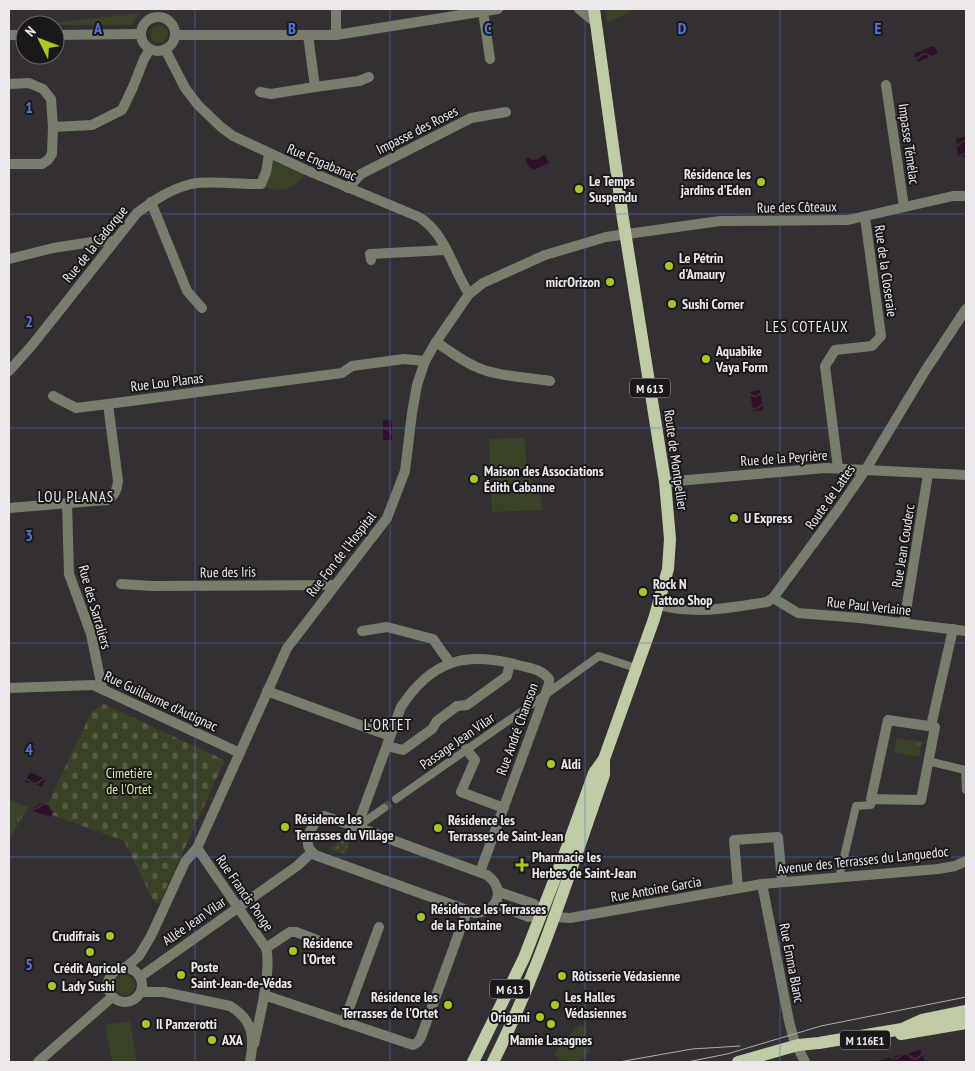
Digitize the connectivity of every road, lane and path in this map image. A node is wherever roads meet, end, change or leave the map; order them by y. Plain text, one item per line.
1 (336, 9) edge
2 (498, 9) edge
3 (579, 9) edge
4 (594, 9) edge
5 (482, 12) junction
6 (152, 13) edge
7 (596, 23) junction
8 (142, 34) junction
9 (65, 35) edge
10 (175, 35) junction
11 (308, 35) junction
12 (336, 35) junction
13 (150, 49) junction
14 (165, 49) junction
15 (490, 59) dead end
16 (369, 77) dead end
17 (9, 84) edge
18 (886, 85) dead end
19 (315, 88) junction
20 (260, 92) dead end
21 (506, 112) dead end
22 (53, 127) junction
23 (269, 154) junction
24 (9, 164) edge
25 (348, 188) junction
26 (966, 196) edge
27 (151, 202) junction
28 (904, 207) junction
29 (865, 217) junction
30 (626, 234) junction
31 (114, 241) junction
32 (446, 250) junction
33 (9, 259) edge
34 (371, 260) dead end
35 (470, 294) junction
36 (202, 308) dead end
37 (966, 309) edge
38 (436, 342) junction
39 (425, 361) junction
40 (9, 371) edge
41 (550, 381) dead end
42 (54, 396) dead end
43 (108, 404) junction
44 (838, 468) junction
45 (866, 469) junction
46 (928, 474) junction
47 (966, 475) edge
48 (665, 482) junction
49 (67, 503) junction
50 (9, 508) edge
51 (121, 584) dead end
52 (335, 585) junction
53 (773, 598) junction
54 (658, 605) junction
55 (904, 623) junction
56 (953, 629) junction
57 (362, 631) dead end
58 (966, 631) edge
59 (510, 663) junction
60 (450, 664) junction
61 (636, 668) junction
62 (9, 688) edge
63 (102, 688) junction
64 (267, 691) junction
65 (545, 695) junction
66 (931, 726) junction
67 (388, 741) junction
68 (466, 749) junction
69 (240, 753) junction
70 (604, 759) junction
71 (928, 761) junction
72 (966, 790) edge
73 (396, 799) tunnel mouth
74 (873, 799) junction
75 (384, 808) tunnel mouth
76 (504, 808) junction
77 (357, 827) junction
78 (197, 848) junction
79 (312, 852) junction
80 (966, 861) edge
81 (480, 872) junction
82 (839, 878) junction
83 (782, 881) junction
84 (762, 884) junction
85 (738, 888) junction
86 (499, 892) junction
87 (494, 904) junction
88 (238, 907) junction
89 (467, 911) junction
90 (541, 914) junction
91 (555, 917) junction
92 (379, 927) dead end
93 (325, 944) dead end
94 (266, 948) junction
95 (125, 968) junction
96 (140, 977) junction
97 (141, 992) junction
98 (264, 995) junction
99 (112, 997) junction
100 (966, 1011) edge
101 (243, 1015) junction
102 (260, 1015) junction
103 (344, 1022) junction
104 (966, 1023) edge
105 (254, 1044) junction
106 (800, 1050) edge
107 (38, 1062) edge
108 (250, 1062) edge
109 (473, 1062) edge
110 (492, 1062) edge
111 (738, 1062) edge
112 (764, 1062) edge

1 - 12 street
2 - 5 street
3 - 7 street
4 - 7 main road, Route de Montpellier / M 613
5 - 12 street
5 - 15 street
6 - 8 street
6 - 10 street
7 - 30 main road, Route de Montpellier / M 613
8 - 9 street
8 - 13 street
10 - 11 street
10 - 14 street
11 - 12 street
11 - 19 street
13 - 14 street
13 - 22 street
14 - 23 street, Rue Engabanac
16 - 19 street
17 - 22 street
18 - 28 street, Impasse Témélac
19 - 20 street
21 - 25 street, Impasse des Roses
22 - 24 street
23 - 25 street, Rue Engabanac
23 - 27 street, Rue de la Cadorque
25 - 32 street, Rue Engabanac
26 - 28 street, Rue des Côteaux
27 - 31 street, Rue de la Cadorque
27 - 36 street
28 - 29 street, Rue des Côteaux
29 - 30 street, Rue des Côteaux
29 - 44 street, Rue de la Closeraie
30 - 35 street, Rue Fon de l'Hospital
30 - 48 main road, Route de Montpellier / M 613
31 - 33 street
31 - 40 street, Rue de la Cadorque
32 - 34 street
32 - 35 street, Rue Engabanac
35 - 38 street, Rue Fon de l'Hospital
37 - 45 street, Route de Lattes
38 - 39 street, Rue Fon de l'Hospital
38 - 41 street
39 - 43 street, Rue Lou Planas
39 - 52 street, Rue Fon de l'Hospital
42 - 43 street, Rue Lou Planas
43 - 49 street
44 - 45 street, Rue de la Peyrière
44 - 48 street, Rue de la Peyrière
45 - 46 street, Rue de la Peyrière
45 - 53 street, Route de Lattes
46 - 47 street, Rue de la Peyrière
46 - 55 street, Rue Jean Couderc
48 - 54 main road, Route de Montpellier / M 613
49 - 50 street
49 - 63 street, Rue des Sarraliers
51 - 52 street, Rue des Iris
52 - 64 street, Rue Fon de l'Hospital
53 - 54 street
53 - 55 street, Rue Paul Verlaine
54 - 61 main road, Route de Montpellier / M 613
55 - 56 street, Rue Paul Verlaine
56 - 58 street, Rue Paul Verlaine
56 - 66 street
57 - 60 street
59 - 60 street, Rue André Chamson
59 - 65 street, Rue André Chamson
59 - 67 street
60 - 67 street, Rue André Chamson
61 - 65 street, Passage Jean Vilar
61 - 70 main road, Route de Montpellier / M 613
62 - 63 street, Rue Guillaume d'Autignac
63 - 69 street, Rue Guillaume d'Autignac
64 - 67 street
64 - 69 street, Rue Fon de l'Hospital
65 - 68 street, Passage Jean Vilar
65 - 76 street, Rue André Chamson
66 - 71 street
66 - 74 street
67 - 77 street, Rue André Chamson
68 - 73 street, Passage Jean Vilar
68 - 76 street
69 - 78 street, Rue Fon de l'Hospital
70 - 90 main road, Route de Montpellier / M 613
70 - 91 main road, Route de Montpellier / M 613
71 - 72 street
71 - 74 street
74 - 82 street
75 - 77 street
76 - 81 street, Rue André Chamson
77 - 79 street
77 - 81 street
78 - 88 street, Rue Francis Ponge
78 - 95 street, Rue Fon de l'Hospital
79 - 88 street, Allée Jean Vilar
79 - 89 street
80 - 82 street, Avenue des Terrasses du Languedoc
81 - 86 street
82 - 83 street, Avenue des Terrasses du Languedoc
83 - 84 street, Avenue des Terrasses du Languedoc
83 - 85 street
84 - 85 street, Rue Antoine Garcia
84 - 106 street, Rue Emma Blanc
85 - 91 street, Rue Antoine Garcia
86 - 87 street
86 - 90 street
87 - 89 street
87 - 90 street
88 - 94 street, Rue Francis Ponge
88 - 96 street, Allée Jean Vilar
89 - 103 street
90 - 91 main road
90 - 109 main road, Route de Montpellier / M 613
91 - 110 main road, Route de Montpellier / M 613
92 - 103 street
93 - 94 street
94 - 98 street, Rue Francis Ponge
95 - 96 street
95 - 99 street
96 - 97 street
97 - 99 street
97 - 101 street
98 - 102 street, Rue Francis Ponge
98 - 103 street
99 - 107 street
100 - 106 main road, M 116E1
101 - 102 street
101 - 105 street
102 - 105 street, Rue Francis Ponge
104 - 106 main road, M 116E1
105 - 108 street, Rue Francis Ponge
106 - 111 main road, M 116E1
106 - 112 main road, M 116E1

